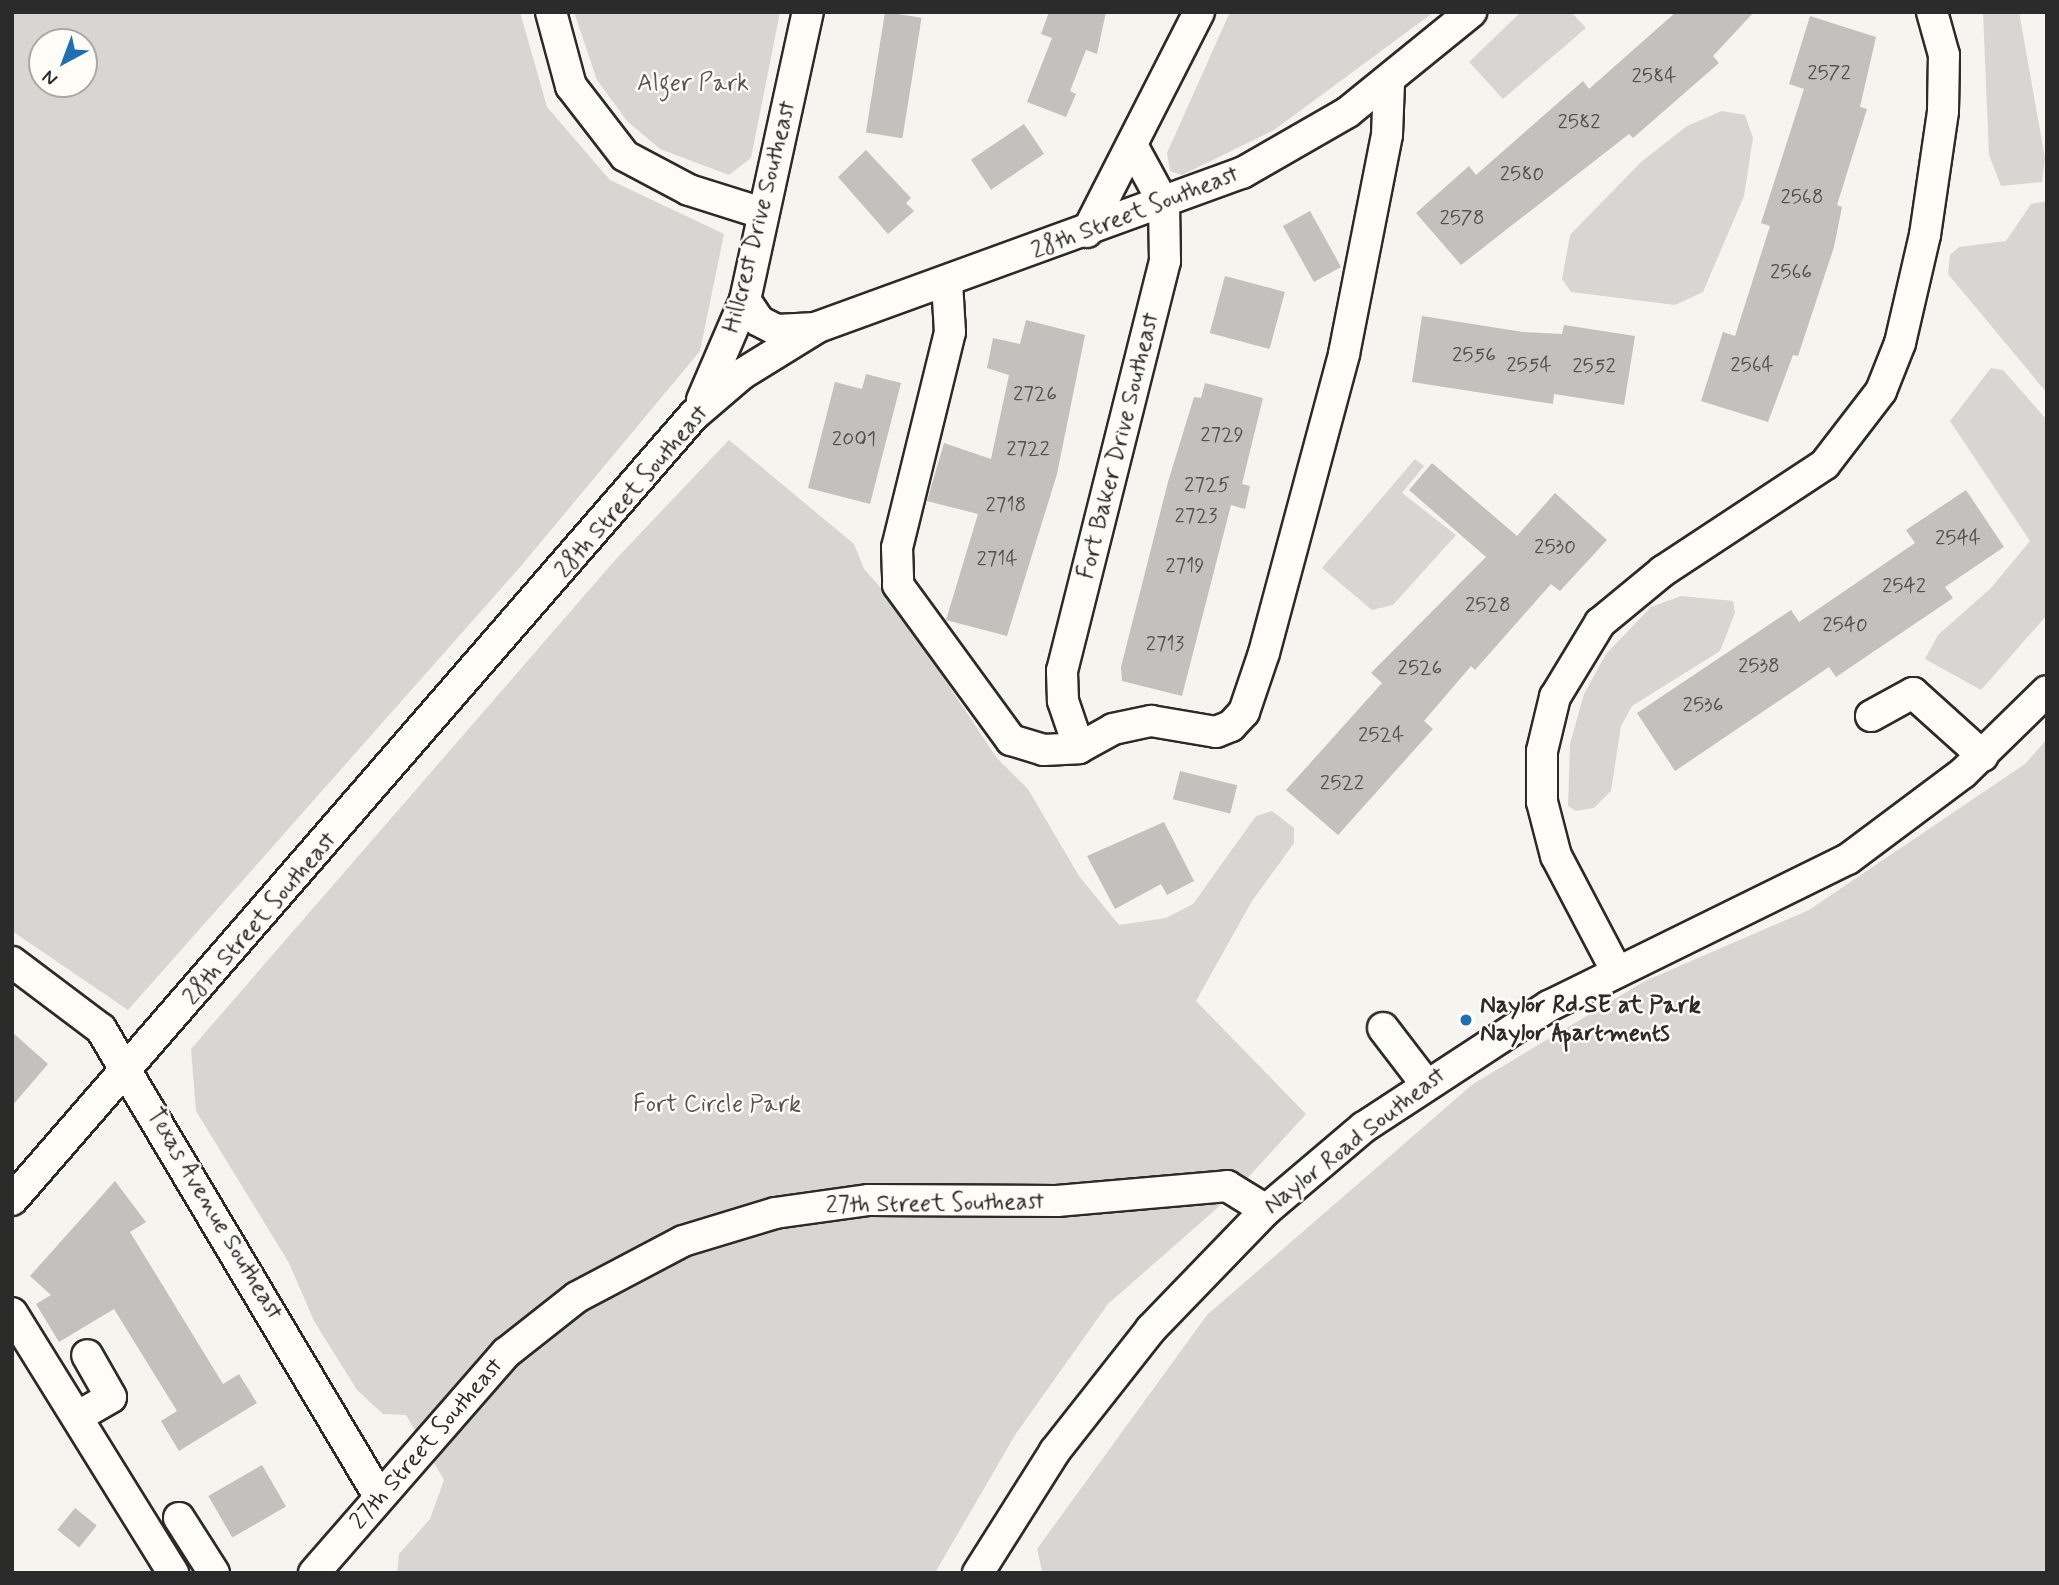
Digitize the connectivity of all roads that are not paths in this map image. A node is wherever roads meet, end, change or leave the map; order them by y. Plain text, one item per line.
1 (551, 12) edge
2 (808, 12) edge
3 (1199, 12) edge
4 (1471, 12) edge
5 (1932, 12) edge
6 (1389, 82) junction
7 (1132, 147) junction
8 (1164, 204) junction
9 (762, 213) junction
10 (1087, 232) junction
11 (947, 282) junction
12 (745, 300) junction
13 (818, 327) junction
14 (694, 415) junction
15 (2047, 691) edge
16 (1871, 716) dead end
17 (1079, 748) junction
18 (1983, 756) junction
19 (12, 962) edge
20 (1617, 972) junction
21 (1383, 1028) dead end
22 (128, 1070) junction
23 (1425, 1083) junction
24 (12, 1200) edge
25 (1266, 1210) junction
26 (12, 1313) edge
27 (87, 1355) dead end
28 (77, 1417) junction
29 (379, 1496) junction
30 (179, 1518) dead end
31 (986, 1569) edge
32 (316, 1572) edge
33 (173, 1573) edge
34 (214, 1573) edge

1 - 9 street
2 - 9 street, Hillcrest Drive Southeast
3 - 7 street
4 - 6 street, 28th Street Southeast
5 - 20 street
6 - 8 street, 28th Street Southeast
6 - 17 street
7 - 8 street, Fort Baker Drive Southeast
7 - 10 street
8 - 10 street, 28th Street Southeast
8 - 17 street, Fort Baker Drive Southeast
9 - 12 street, Hillcrest Drive Southeast
10 - 11 street, 28th Street Southeast
11 - 13 street, 28th Street Southeast
11 - 17 street
12 - 13 street
12 - 14 street, Hillcrest Drive Southeast
13 - 14 street, 28th Street Southeast
14 - 22 street, 28th Street Southeast
15 - 18 street, Naylor Road Southeast
16 - 18 street
18 - 20 street, Naylor Road Southeast
19 - 22 street, Texas Avenue Southeast
20 - 23 street, Naylor Road Southeast
21 - 23 street
22 - 24 street, 28th Street Southeast
22 - 29 street, Texas Avenue Southeast
23 - 25 street, Naylor Road Southeast
25 - 29 street, 27th Street Southeast
25 - 31 street, Naylor Road Southeast
26 - 28 street
27 - 28 street
28 - 33 street
29 - 32 street, 27th Street Southeast
30 - 34 street

